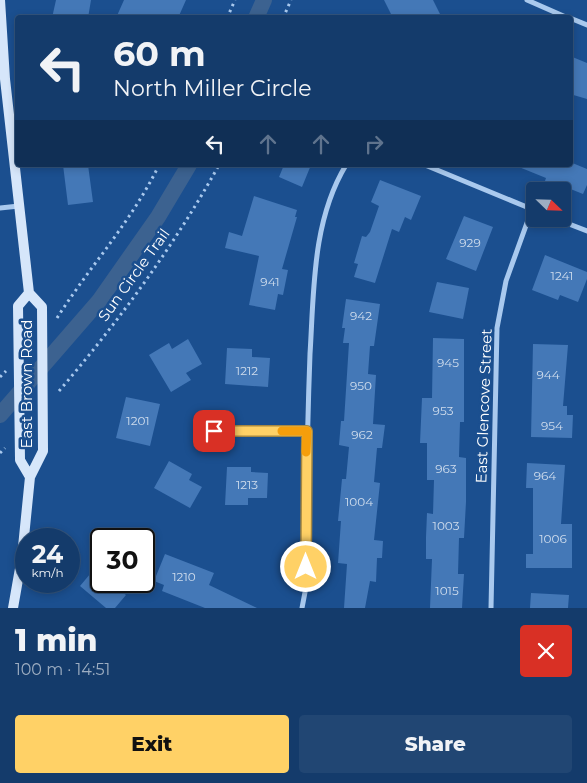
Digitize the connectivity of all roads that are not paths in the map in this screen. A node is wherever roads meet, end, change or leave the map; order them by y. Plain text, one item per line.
1 (0, 0) edge
2 (526, 0) edge
3 (562, 15) edge
4 (573, 20) edge
5 (587, 25) edge
6 (15, 164) edge
7 (15, 167) edge
8 (345, 167) edge
9 (430, 167) edge
10 (20, 206) junction
11 (526, 207) edge
12 (0, 208) edge
13 (571, 225) edge
14 (527, 228) edge
15 (587, 231) edge
16 (29, 293) junction
17 (196, 431) dead end
18 (307, 431) junction
19 (30, 477) junction
20 (13, 608) edge
21 (302, 608) edge
22 (492, 608) edge

1 - 6 main road, East Brown Road
2 - 3 street
4 - 5 street
7 - 10 main road, East Brown Road
8 - 18 street
9 - 11 street
10 - 12 street
10 - 16 main road, East Brown Road
13 - 15 street
14 - 22 street, East Glencove Street
16 - 19 main road, East Brown Road
16 - 19 main road, East Brown Road
17 - 18 street
18 - 21 street
19 - 20 main road, East Brown Road

